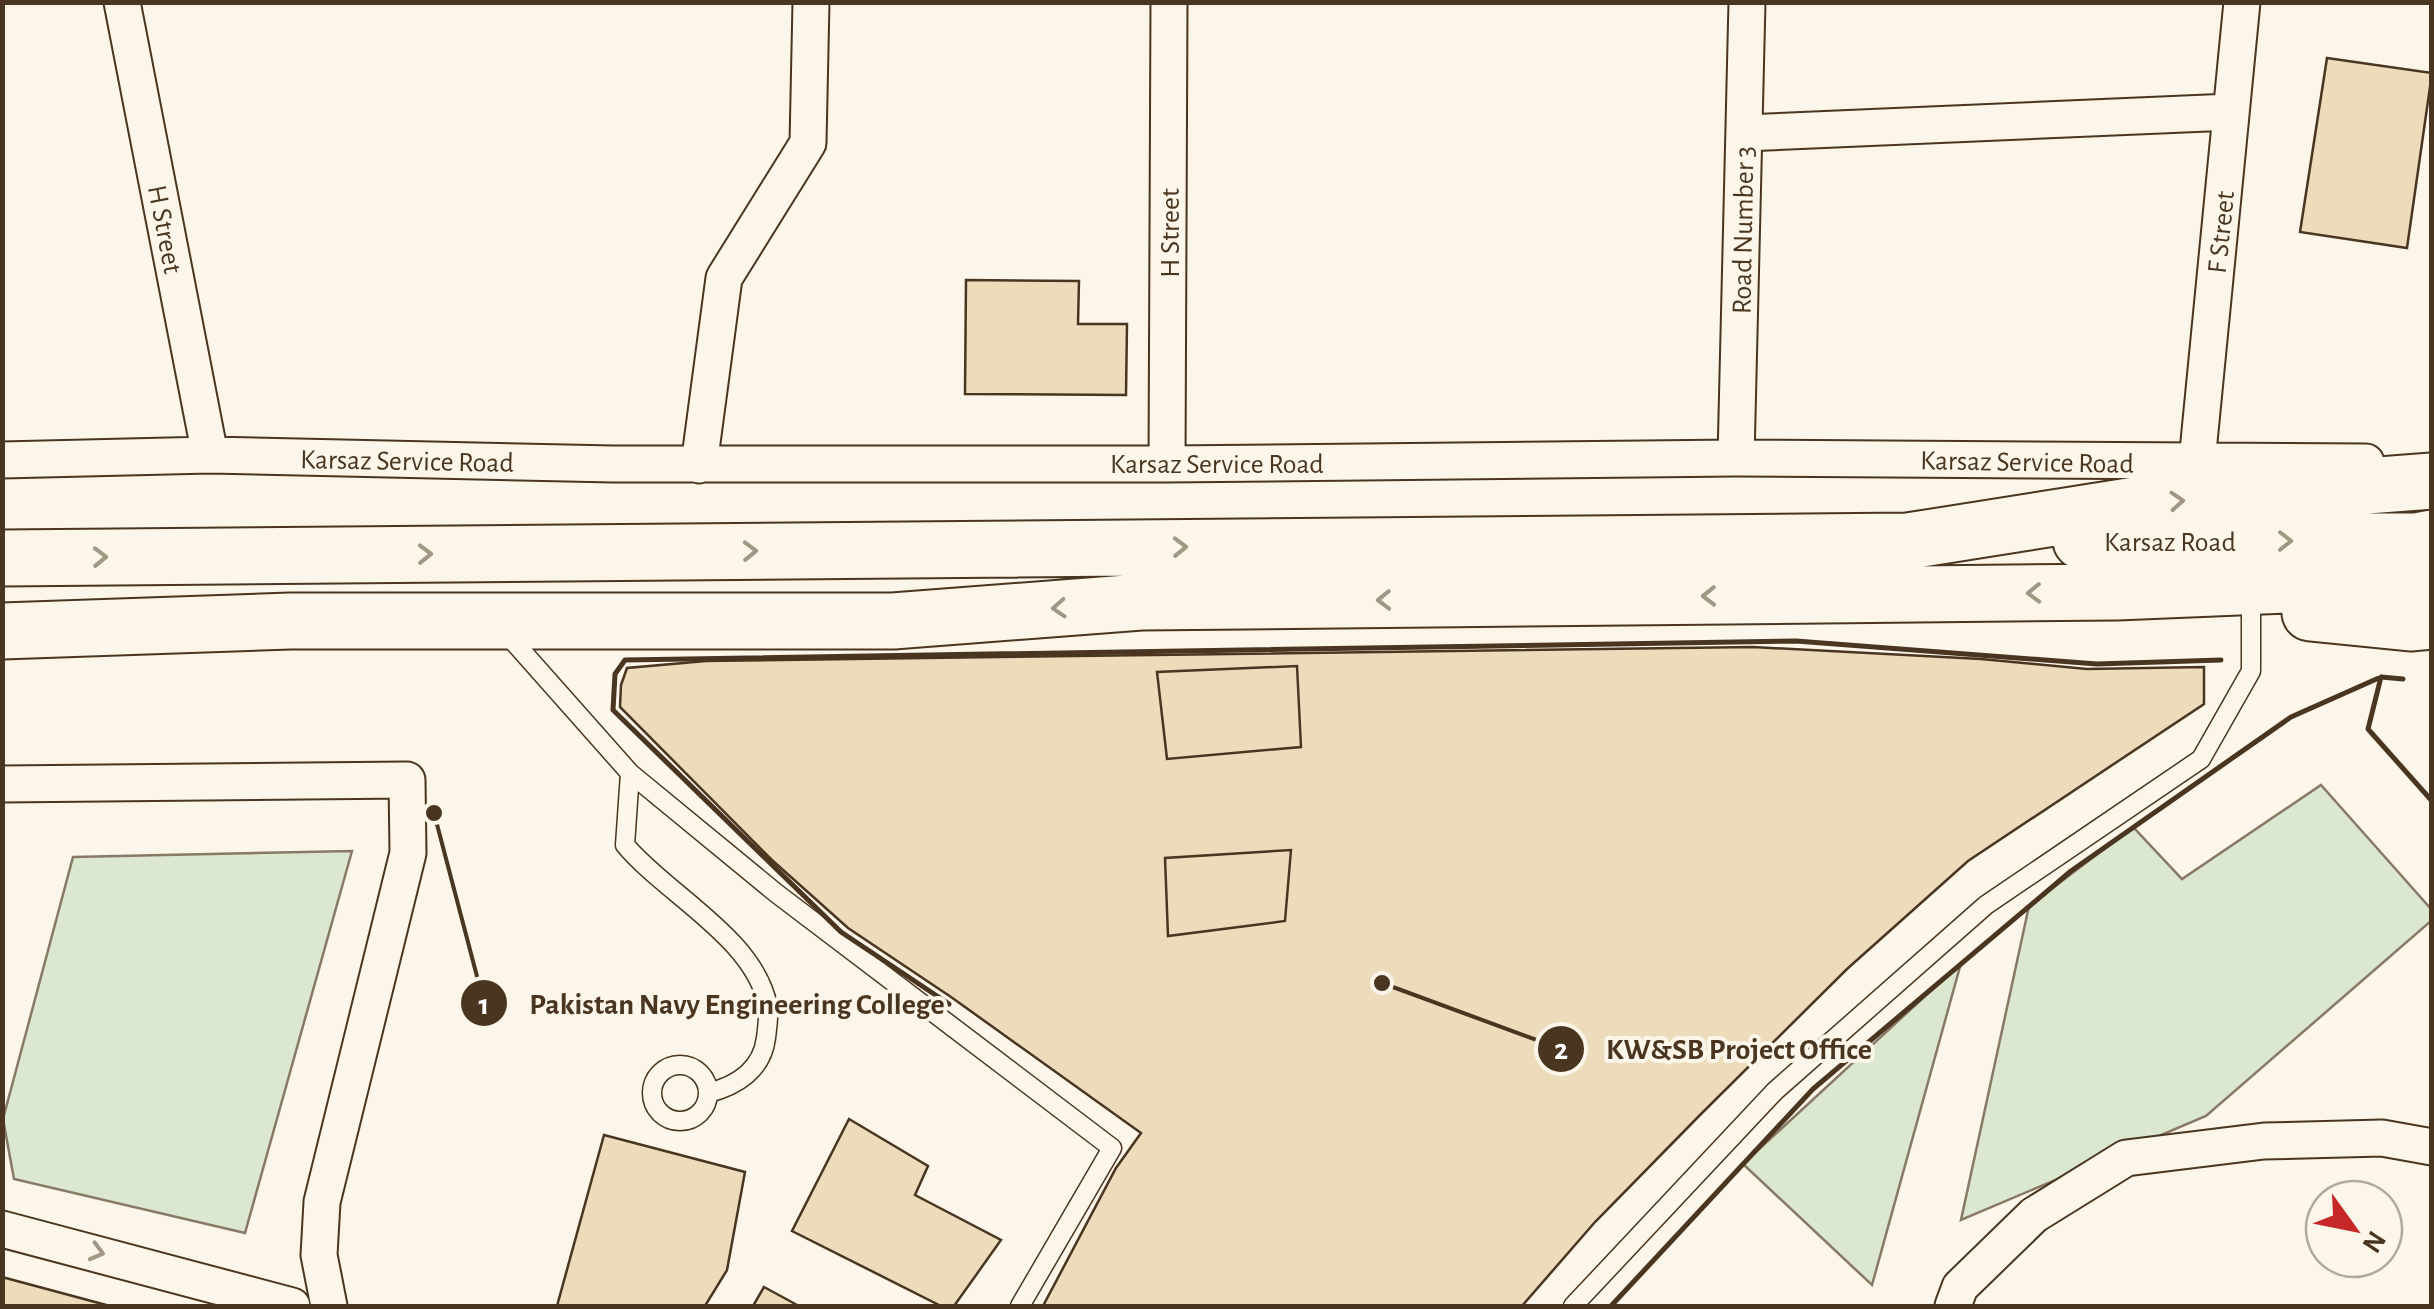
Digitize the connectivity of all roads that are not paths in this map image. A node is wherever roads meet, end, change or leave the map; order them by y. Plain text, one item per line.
1 (122, 2) edge
2 (811, 2) edge
3 (1170, 2) edge
4 (1747, 2) edge
5 (2242, 2) edge
6 (2231, 112) junction
7 (1744, 133) junction
8 (2432, 454) edge
9 (210, 455) junction
10 (1736, 458) junction
11 (2, 460) edge
12 (2198, 462) junction
13 (699, 464) junction
14 (1166, 464) junction
15 (2432, 481) edge
16 (1908, 541) junction
17 (2, 558) edge
18 (2426, 580) edge
19 (2118, 592) junction
20 (2251, 607) junction
21 (495, 620) junction
22 (2, 631) edge
23 (630, 774) junction
24 (2, 784) edge
25 (708, 1094) dead end
26 (2432, 1147) edge
27 (2, 1229) edge
28 (292, 1306) edge
29 (329, 1306) edge
30 (1020, 1306) edge
31 (1573, 1306) edge
32 (1953, 1306) edge

1 - 9 street, H Street
2 - 13 street
3 - 14 street, H Street
4 - 7 street, Road Number 3
5 - 6 street, F Street
6 - 7 street
6 - 12 street, F Street
7 - 10 street, Road Number 3
8 - 12 street, Karsaz Service Road
9 - 11 street, Karsaz Service Road
9 - 13 street, Karsaz Service Road
10 - 12 street, Karsaz Service Road
10 - 14 street, Karsaz Service Road
13 - 14 street, Karsaz Service Road
16 -> 15 highway
17 -> 16 highway
16 -> 18 highway, Karsaz Road
18 - 19 highway
18 - 20 highway
19 - 20 highway
19 -> 21 highway
20 - 31 lane
21 - 22 highway
21 - 23 lane
23 - 25 lane
23 - 30 lane
24 - 29 street
26 - 32 street
27 -> 28 street

